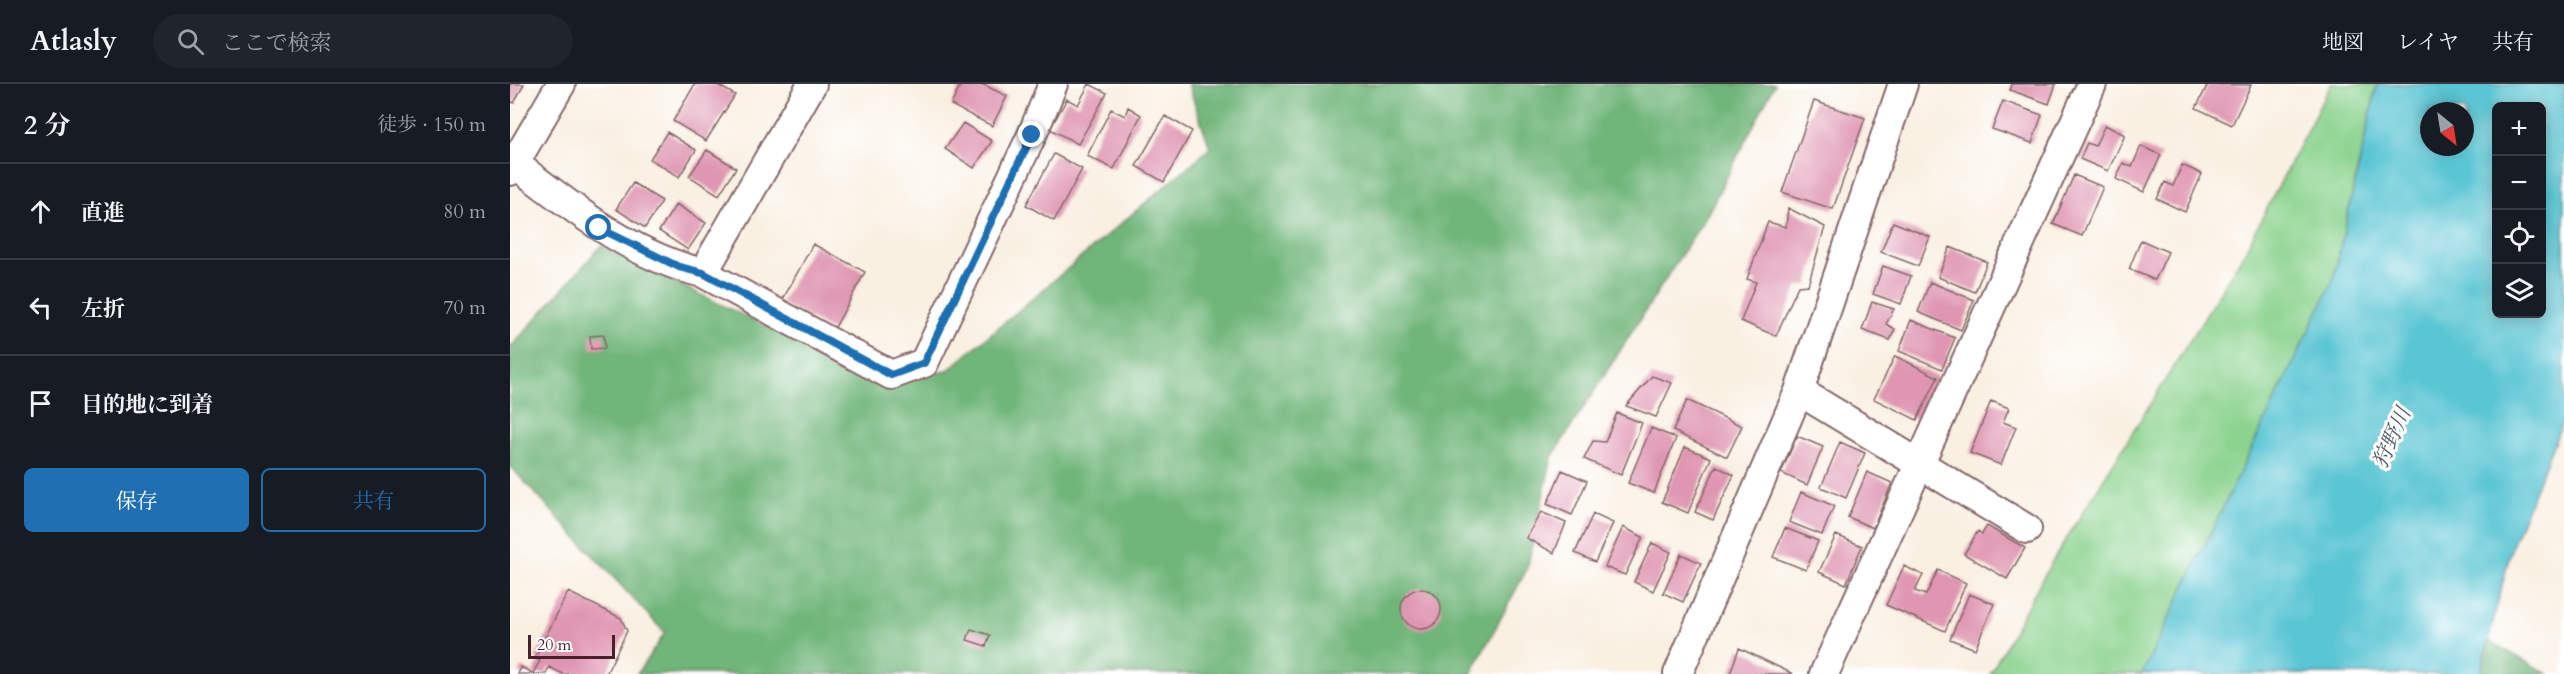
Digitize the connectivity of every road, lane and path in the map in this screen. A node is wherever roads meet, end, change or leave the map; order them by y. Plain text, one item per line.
1 (561, 84) edge
2 (812, 84) edge
3 (1053, 84) edge
4 (1903, 84) edge
5 (2092, 84) edge
6 (513, 167) edge
7 (703, 273) junction
8 (1799, 391) junction
9 (1920, 465) junction
10 (2028, 530) dead end
11 (1678, 674) edge
12 (1824, 674) edge

1 - 6 street
2 - 7 street
3 - 7 street
4 - 8 street
5 - 9 street
6 - 7 street
8 - 9 street
8 - 11 street
9 - 10 street
9 - 12 street

